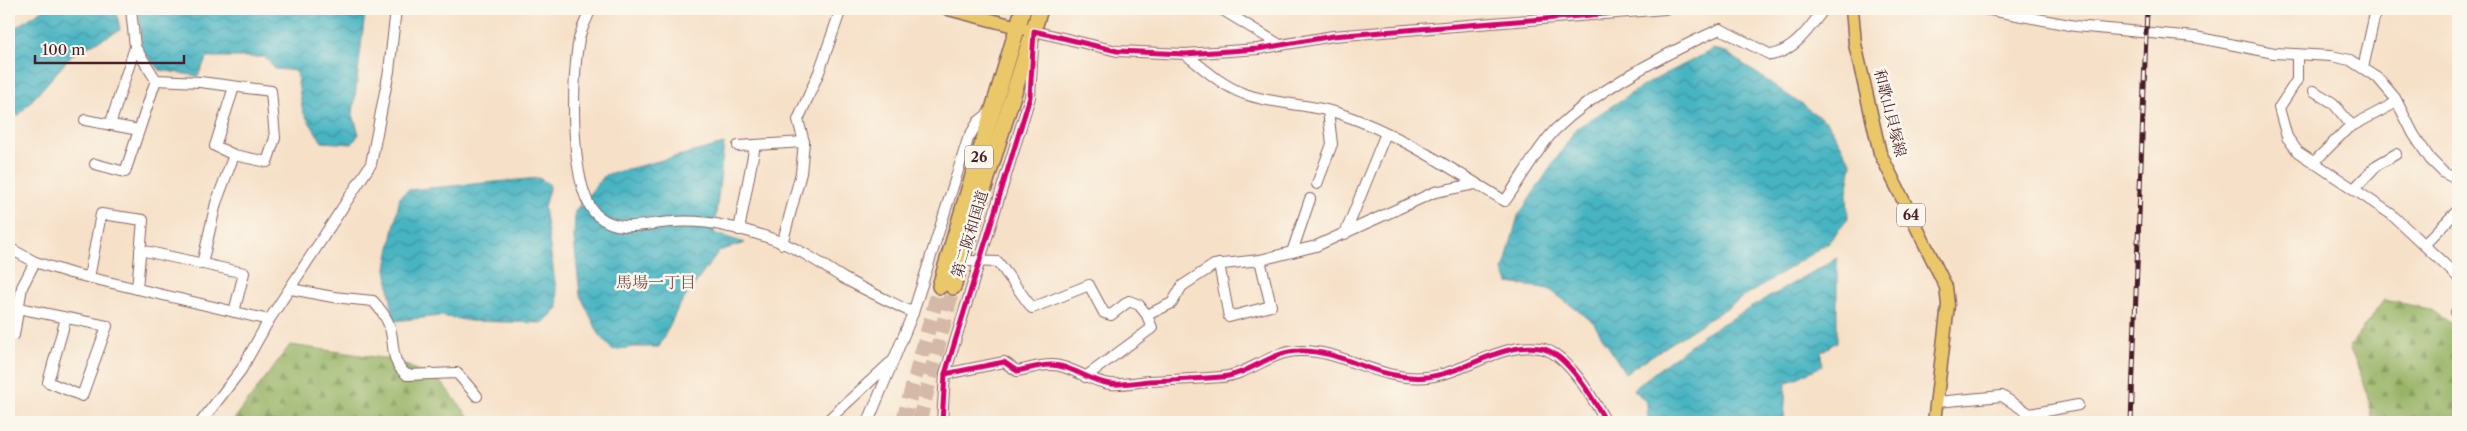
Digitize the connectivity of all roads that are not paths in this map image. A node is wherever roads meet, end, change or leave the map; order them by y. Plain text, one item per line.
1 (131, 9) edge
2 (396, 9) edge
3 (594, 9) edge
4 (841, 9) edge
5 (948, 9) edge
6 (1023, 9) edge
7 (1040, 9) edge
8 (1222, 9) edge
9 (1665, 9) edge
10 (1824, 9) edge
11 (1852, 9) edge
12 (1985, 9) edge
13 (2376, 9) edge
14 (1615, 10) edge
15 (2026, 13) edge
16 (1018, 28) junction
17 (1034, 31) junction
18 (1280, 45) junction
19 (135, 47) junction
20 (1185, 54) junction
21 (2297, 55) junction
22 (2363, 68) junction
23 (156, 80) junction
24 (234, 87) junction
25 (2314, 91) dead end
26 (2397, 102) junction
27 (993, 110) junction
28 (1328, 111) junction
29 (85, 120) dead end
30 (110, 125) junction
31 (2352, 126) junction
32 (139, 130) junction
33 (1386, 133) junction
34 (804, 142) junction
35 (755, 145) junction
36 (738, 146) dead end
37 (2396, 154) dead end
38 (234, 155) junction
39 (2314, 162) junction
40 (95, 164) dead end
41 (2458, 180) edge
42 (1317, 184) dead end
43 (1476, 184) junction
44 (2354, 189) junction
45 (1310, 199) dead end
46 (2458, 210) edge
47 (739, 230) junction
48 (1345, 234) junction
49 (782, 244) junction
50 (2424, 245) junction
51 (9, 248) edge
52 (140, 250) junction
53 (1292, 252) junction
54 (980, 260) junction
55 (1260, 260) junction
56 (969, 261) dead end
57 (35, 262) junction
58 (202, 264) junction
59 (1219, 264) junction
60 (2458, 277) edge
61 (89, 278) junction
62 (137, 289) junction
63 (291, 289) junction
64 (18, 308) junction
65 (234, 312) junction
66 (913, 313) junction
67 (1147, 315) junction
68 (66, 318) junction
69 (269, 320) junction
70 (9, 335) edge
71 (894, 358) junction
72 (946, 374) junction
73 (1085, 376) junction
74 (477, 396) dead end
75 (1936, 402) junction
76 (2078, 405) dead end
77 (2031, 418) edge
78 (201, 422) edge
79 (826, 422) edge
80 (868, 422) edge
81 (942, 422) edge
82 (1606, 422) edge
83 (1934, 422) edge

1 - 19 street
2 - 63 street
3 - 47 street
4 - 34 street
5 - 16 main road
6 - 16 highway, 第二阪和国道 / 26
7 - 17 highway, 第二阪和国道 / 26
8 - 18 street
9 - 14 street
10 - 43 street
11 - 75 main road, 和歌山貝塚線 / 64
12 - 15 street
13 - 22 street
14 - 18 street
15 - 21 street
16 - 17 main road
16 - 27 highway, 第二阪和国道 / 26
17 - 20 street
17 - 27 highway, 第二阪和国道 / 26
17 - 54 street
18 - 20 street
19 - 23 street
19 - 30 street
20 - 28 street
21 - 22 street
21 - 39 street
22 - 26 street
23 - 24 street
23 - 32 street
24 - 38 street
24 - 38 street
25 - 31 street
26 - 31 street
26 - 41 street
27 - 66 street
28 - 33 street
28 - 42 street
29 - 30 street
30 - 32 street
31 - 39 street
32 - 40 street
33 - 43 street
33 - 48 street
34 - 35 street
34 - 49 street
35 - 36 street
35 - 47 street
37 - 44 street
38 - 58 street
39 - 44 street
43 - 48 street
44 - 50 street
45 - 53 street
46 - 50 street
47 - 49 street
48 - 53 street
49 - 66 street
50 - 60 street
51 - 57 street
52 - 58 street
52 - 61 street
52 - 62 street
53 - 55 street
54 - 56 street
54 - 67 street
54 - 72 street
55 - 59 street
55 - 59 street
57 - 61 street
57 - 64 street
58 - 65 street
59 - 67 street
61 - 62 street
62 - 65 street
63 - 69 street
63 - 74 street
64 - 68 street
64 - 70 street
65 - 69 street
66 - 71 street
67 - 73 street
68 - 68 street
69 - 78 street
71 - 79 street
71 - 80 street
72 - 73 street
72 - 81 street
73 - 82 street
75 - 77 street
75 - 83 main road, 和歌山貝塚線 / 64
76 - 77 street

